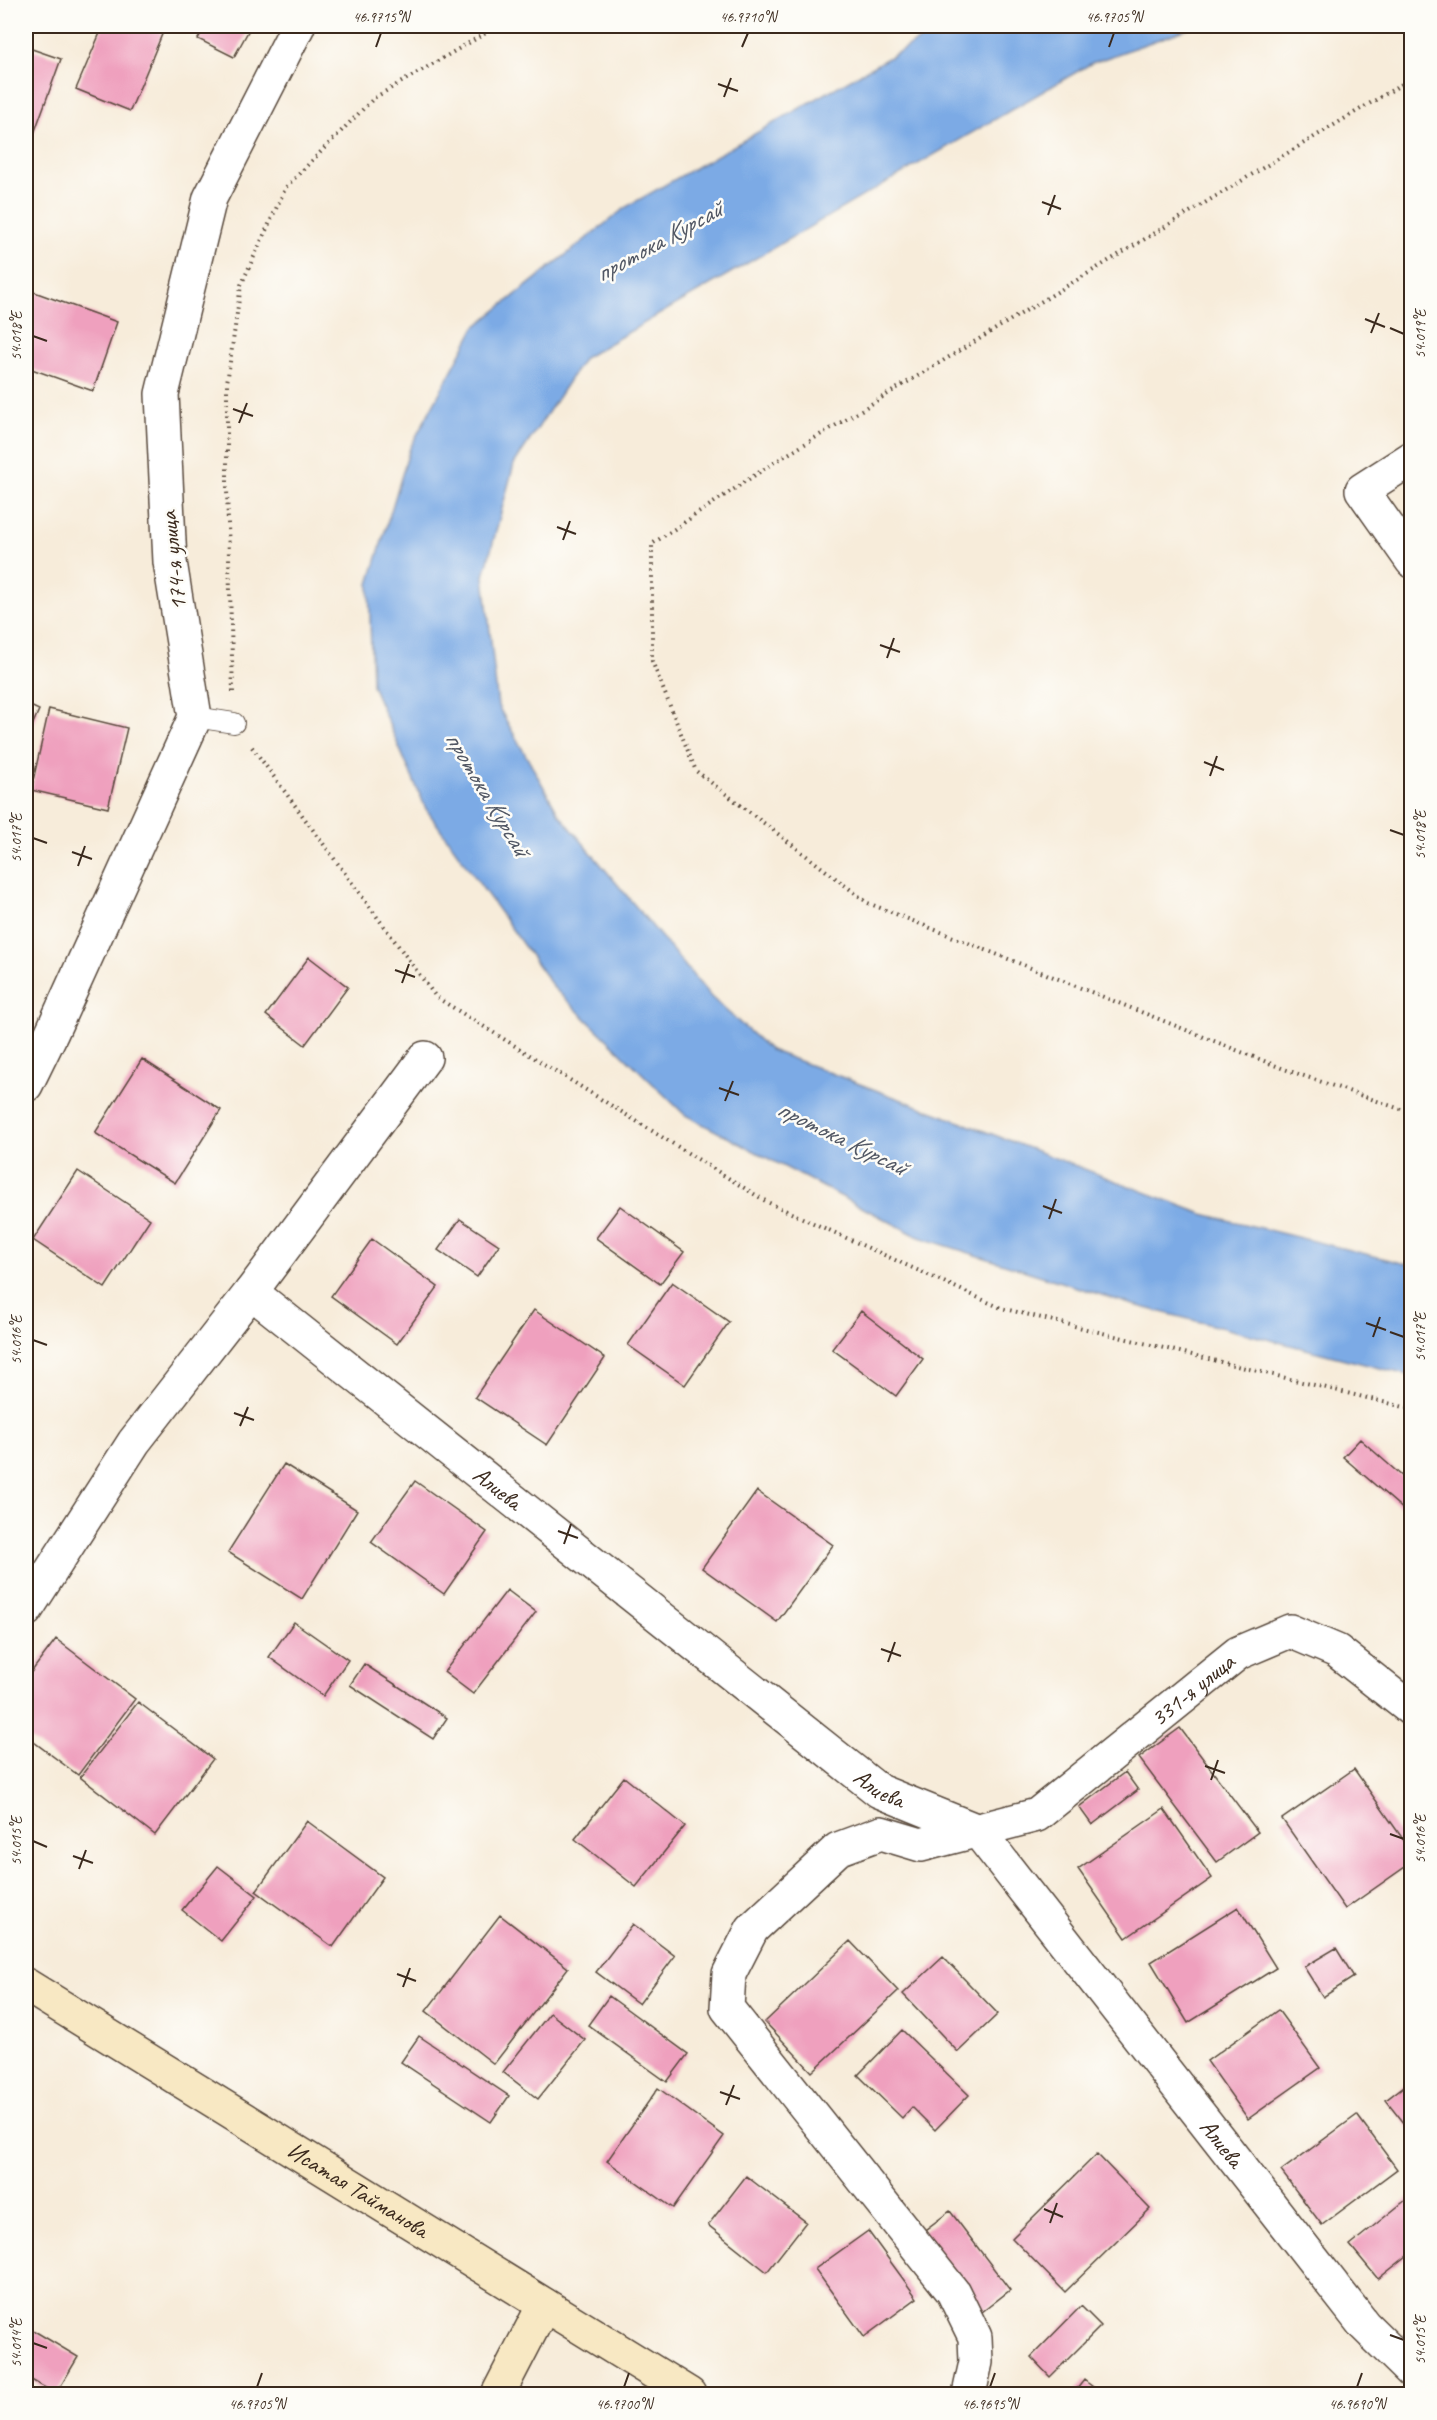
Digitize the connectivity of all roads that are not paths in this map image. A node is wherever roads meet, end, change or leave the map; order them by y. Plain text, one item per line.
1 (298, 26) edge
2 (1412, 458) edge
3 (1412, 561) edge
4 (195, 717) junction
5 (234, 723) road end
6 (425, 1058) dead end
7 (26, 1085) edge
8 (251, 1292) junction
9 (26, 1610) edge
10 (1412, 1710) edge
11 (978, 1831) junction
12 (26, 1985) edge
13 (544, 2305) junction
14 (1412, 2372) edge
15 (498, 2394) edge
16 (689, 2394) edge
17 (969, 2394) edge

1 - 4 street, 174-я улица
2 - 3 street
4 - 5 lane
4 - 7 street
6 - 8 street
8 - 9 street
8 - 11 street, Алиева
10 - 11 street, 331-я улица
11 - 14 street, Алиева
11 - 17 street, 331-я улица
12 - 13 street, Исатая Тайманова
13 - 15 street
13 - 16 street, Исатая Тайманова

